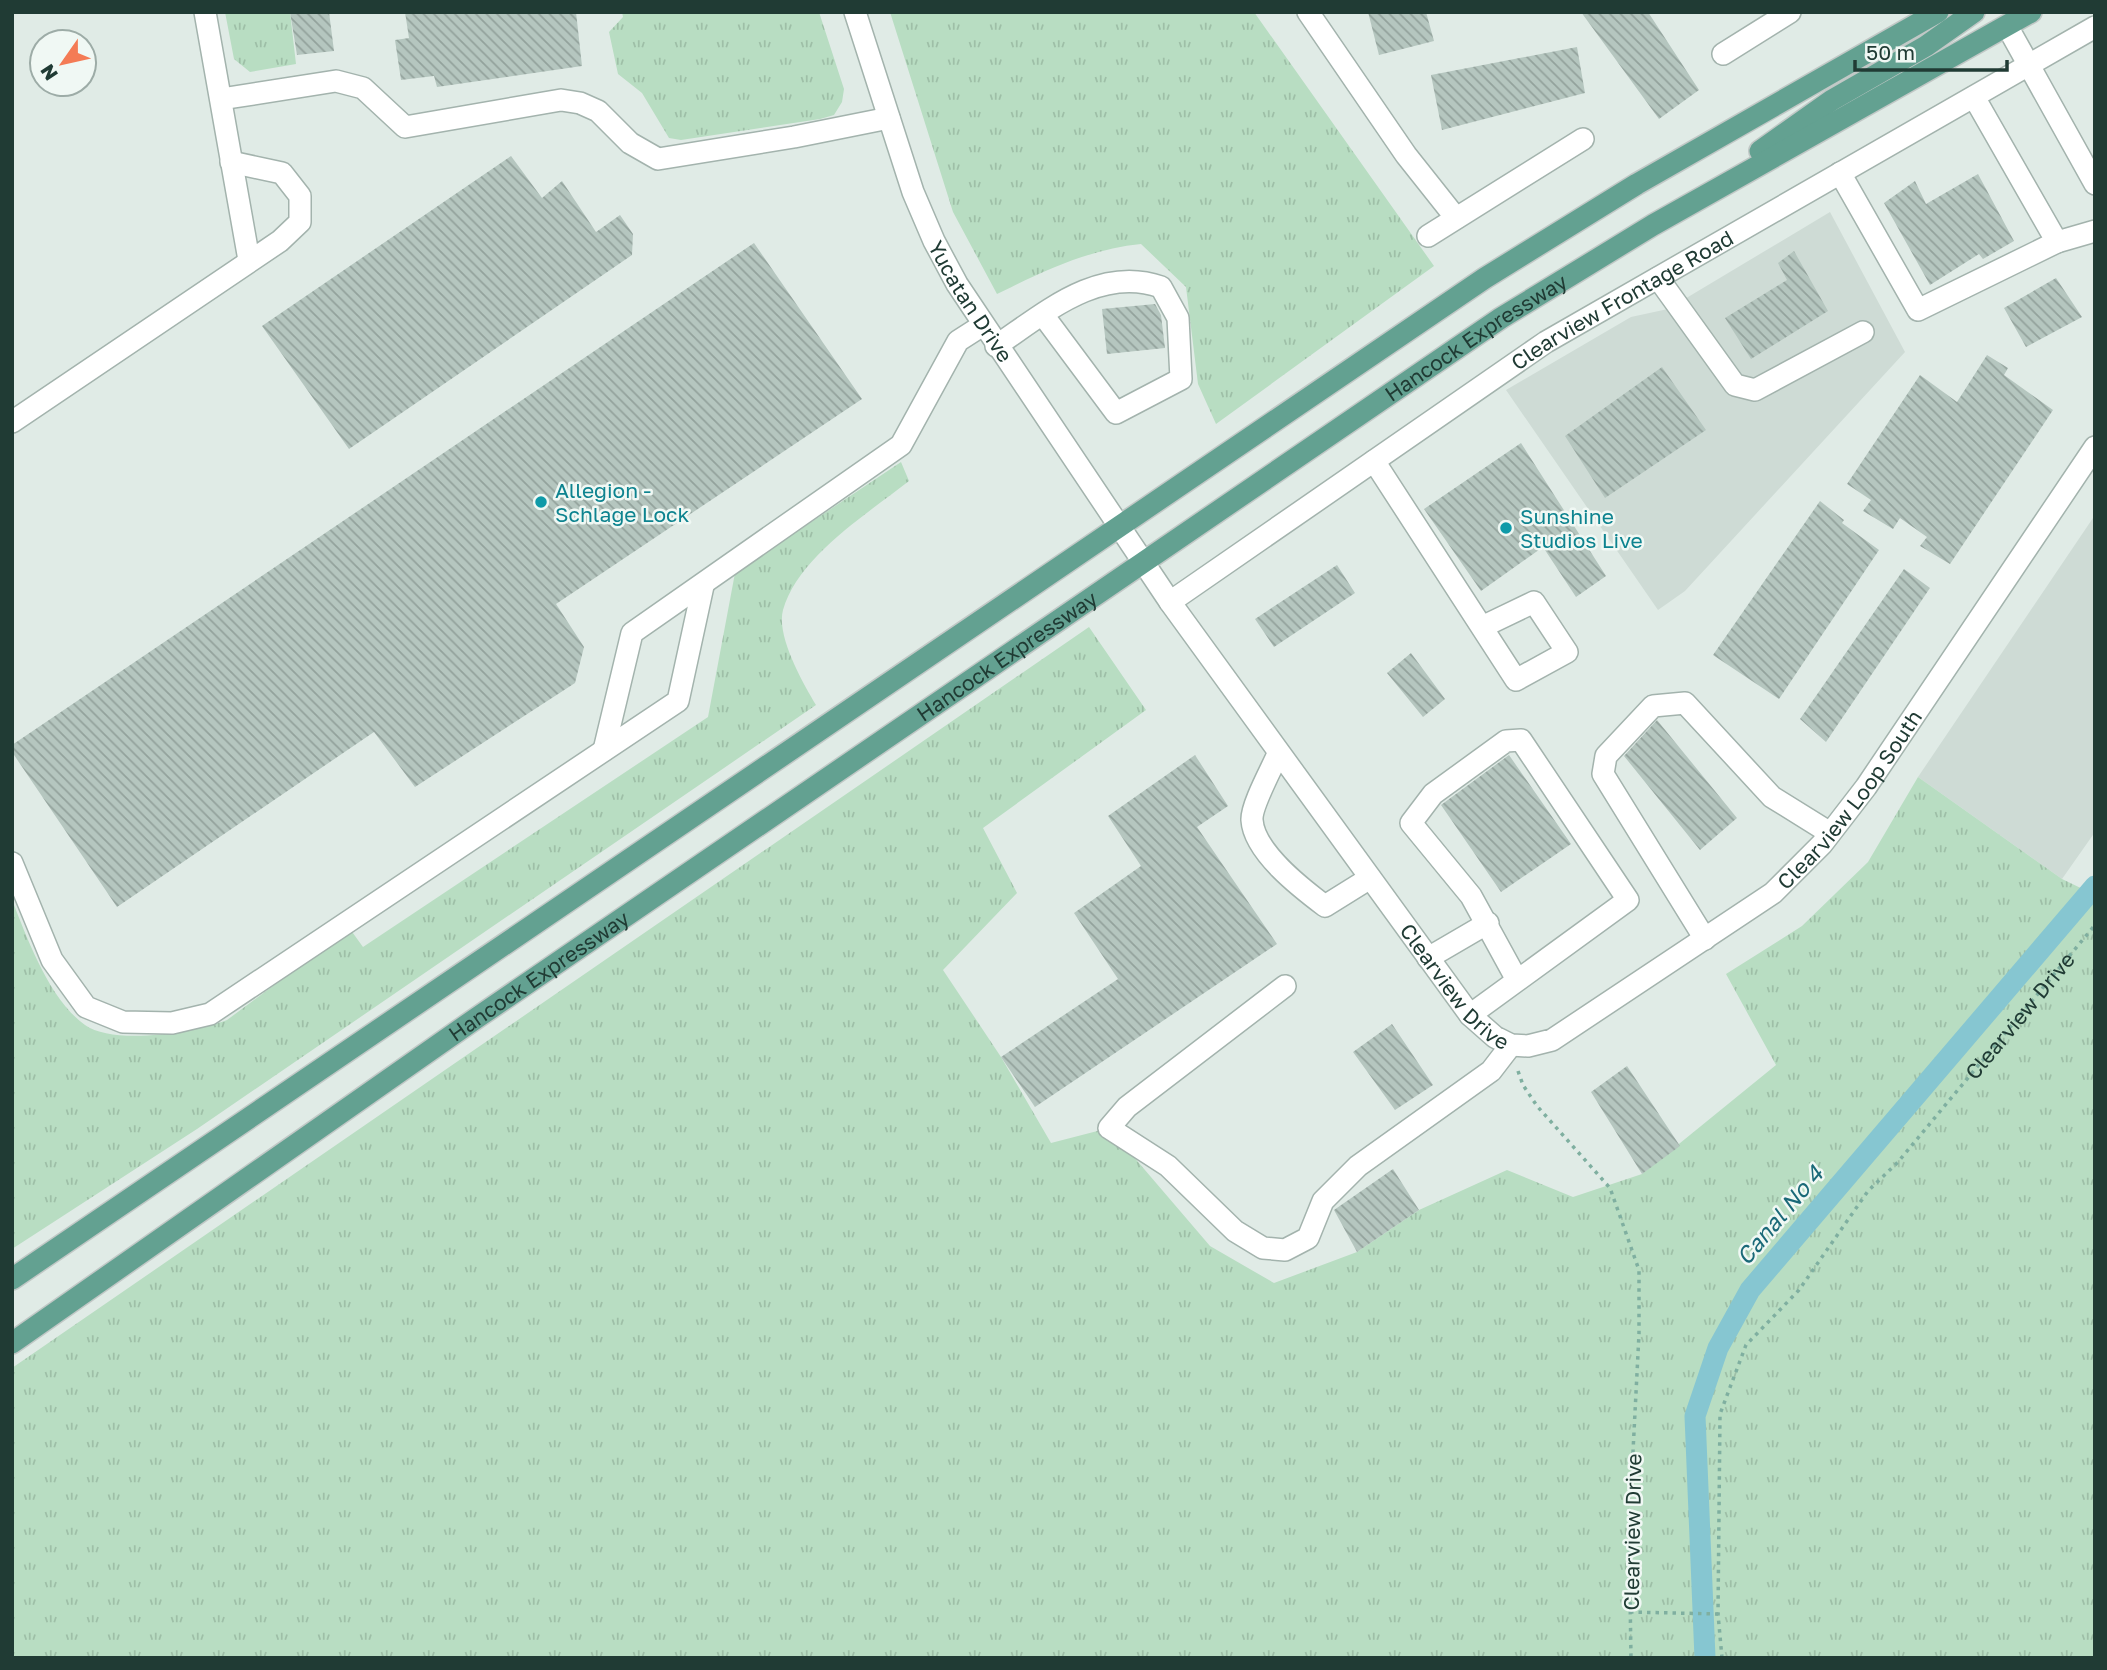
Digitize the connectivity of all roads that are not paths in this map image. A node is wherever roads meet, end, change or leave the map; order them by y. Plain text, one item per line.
1 (205, 12) edge
2 (855, 12) edge
3 (1308, 12) edge
4 (1790, 12) edge
5 (1938, 12) edge
6 (1974, 12) edge
7 (2031, 12) edge
8 (2006, 19) edge
9 (2095, 27) edge
10 (1723, 54) dead end
11 (2029, 65) junction
12 (1973, 97) junction
13 (220, 99) junction
14 (889, 118) junction
15 (1583, 139) dead end
16 (232, 162) junction
17 (1840, 173) junction
18 (2095, 184) edge
19 (1714, 191) junction
20 (1456, 218) junction
21 (2095, 231) edge
22 (1428, 236) dead end
23 (2057, 242) junction
24 (249, 260) junction
25 (1658, 278) junction
26 (1043, 315) junction
27 (983, 325) junction
28 (1863, 332) dead end
29 (996, 345) junction
30 (12, 422) edge
31 (2095, 447) edge
32 (1374, 461) junction
33 (1118, 526) junction
34 (1144, 564) junction
35 (703, 586) junction
36 (1170, 601) junction
37 (1482, 627) dead end
38 (604, 750) junction
39 (1278, 754) junction
40 (1830, 833) junction
41 (12, 863) edge
42 (1370, 878) junction
43 (1488, 923) junction
44 (1705, 939) junction
45 (1428, 958) junction
46 (1517, 981) junction
47 (1285, 986) dead end
48 (1470, 1015) junction
49 (1511, 1045) junction
50 (12, 1279) edge
51 (12, 1343) edge

1 - 13 street
2 - 14 street, Yucatan Drive
3 - 20 street
4 - 10 street
5 - 33 main road, Hancock Expressway
6 - 19 main road
7 - 8 main road, Hancock Expressway
8 - 11 street
8 - 19 main road, Hancock Expressway
9 - 11 street, Clearview Frontage Road
11 - 12 street, Clearview Frontage Road
11 - 18 street
12 - 17 street, Clearview Frontage Road
12 - 23 street
13 - 14 street
13 - 16 street
14 - 27 street, Yucatan Drive
15 - 20 street
16 - 24 street
16 - 24 street
17 - 23 street
17 - 25 street, Clearview Frontage Road
19 - 34 main road, Hancock Expressway
20 - 22 street
21 - 23 street
24 - 30 street
25 - 28 street
25 - 32 street, Clearview Frontage Road
26 - 26 street
26 - 29 street
27 - 29 street, Yucatan Drive
27 - 35 street
29 - 33 street, Yucatan Drive
31 - 40 street, Clearview Loop South
32 - 36 street, Clearview Frontage Road
32 - 37 street
33 - 34 street, Yucatan Drive
33 - 50 main road, Hancock Expressway
34 - 36 street, Clearview Drive
34 - 51 main road, Hancock Expressway
35 - 38 street
35 - 38 street
36 - 39 street, Clearview Drive
38 - 41 street
39 - 42 street, Clearview Drive
39 - 42 street
40 - 44 street, Clearview Loop South
40 - 44 street
42 - 45 street, Clearview Drive
43 - 45 street
43 - 46 street
43 - 46 street
44 - 49 street, Clearview Loop South
45 - 48 street, Clearview Drive
46 - 48 street
47 - 49 street
48 - 49 street, Clearview Drive

